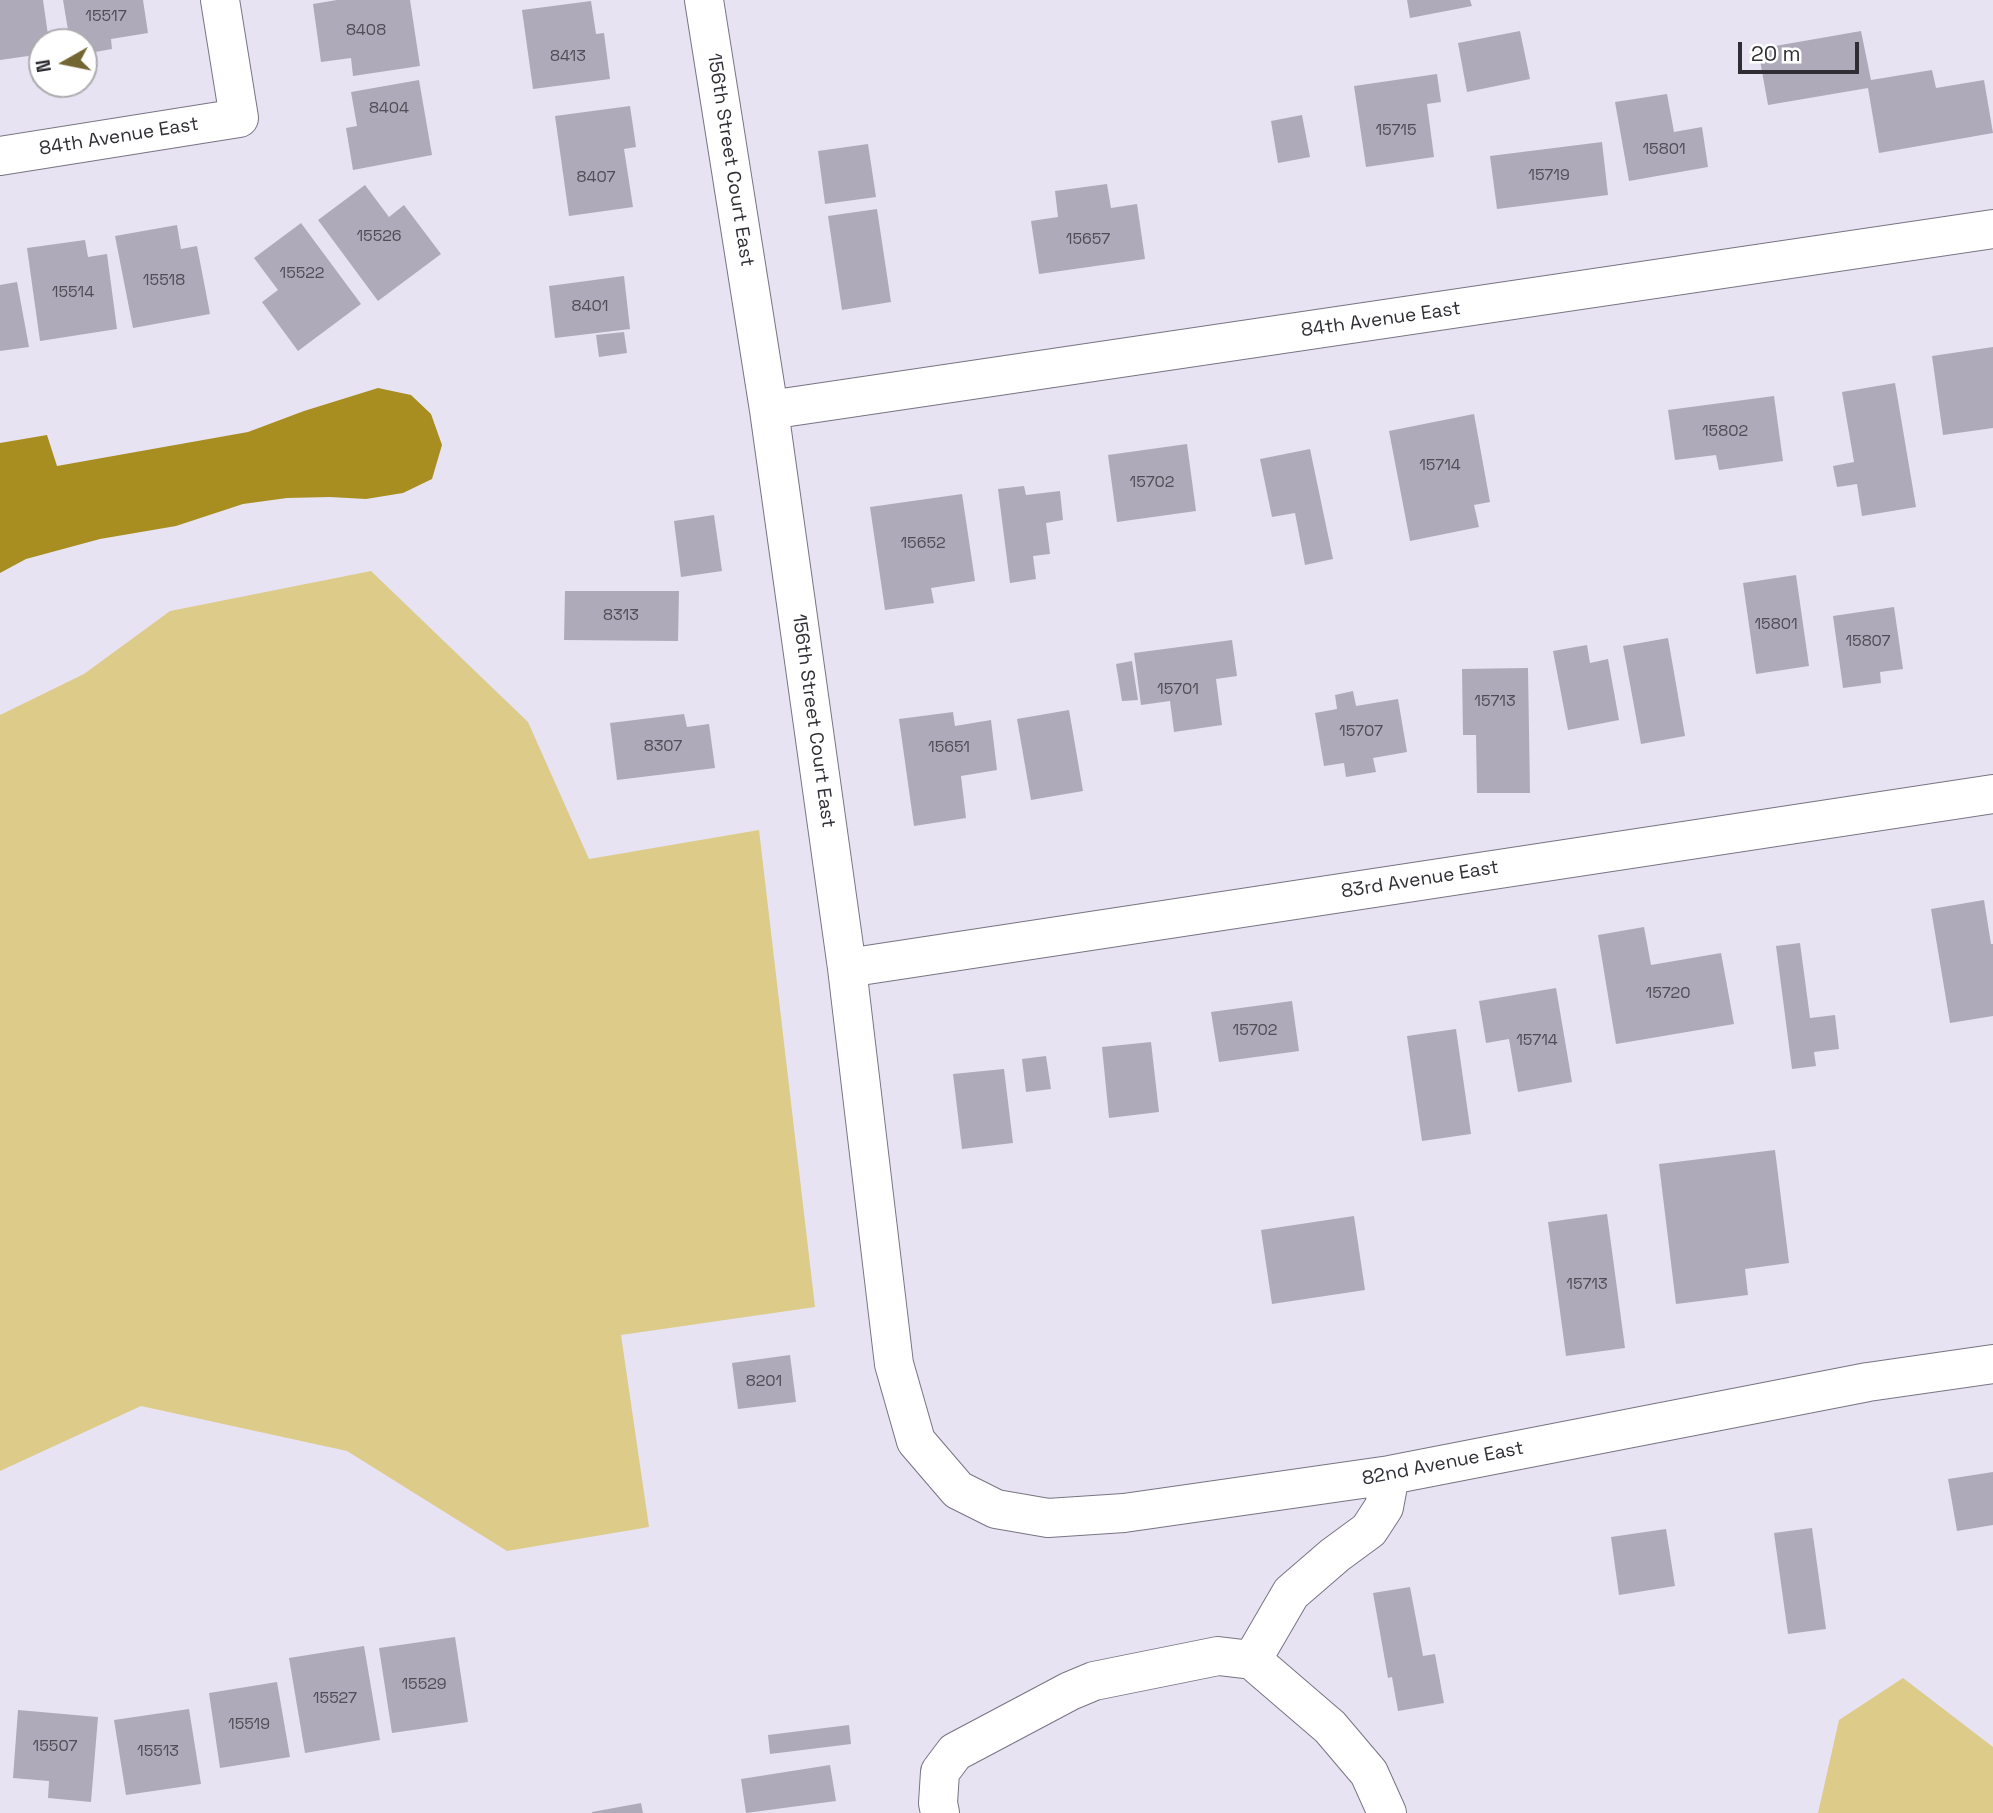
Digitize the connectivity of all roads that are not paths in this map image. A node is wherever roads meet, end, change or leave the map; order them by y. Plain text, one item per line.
1 (220, 0) edge
2 (704, 0) edge
3 (0, 156) edge
4 (1993, 229) edge
5 (769, 410) junction
6 (1993, 794) edge
7 (847, 968) junction
8 (1993, 1364) edge
9 (916, 1441) joint
10 (1390, 1475) junction
11 (1252, 1660) junction
12 (940, 1813) edge
13 (1387, 1813) edge

1 - 3 street, 84th Avenue East
2 - 5 street, 156th Street Court East
4 - 5 street, 84th Avenue East
5 - 7 street, 156th Street Court East
6 - 7 street, 83rd Avenue East
7 - 9 street, 156th Street Court East
8 - 10 street, 82nd Avenue East
9 - 10 street, 82nd Avenue East
10 - 11 street
11 - 12 street
11 - 13 street

